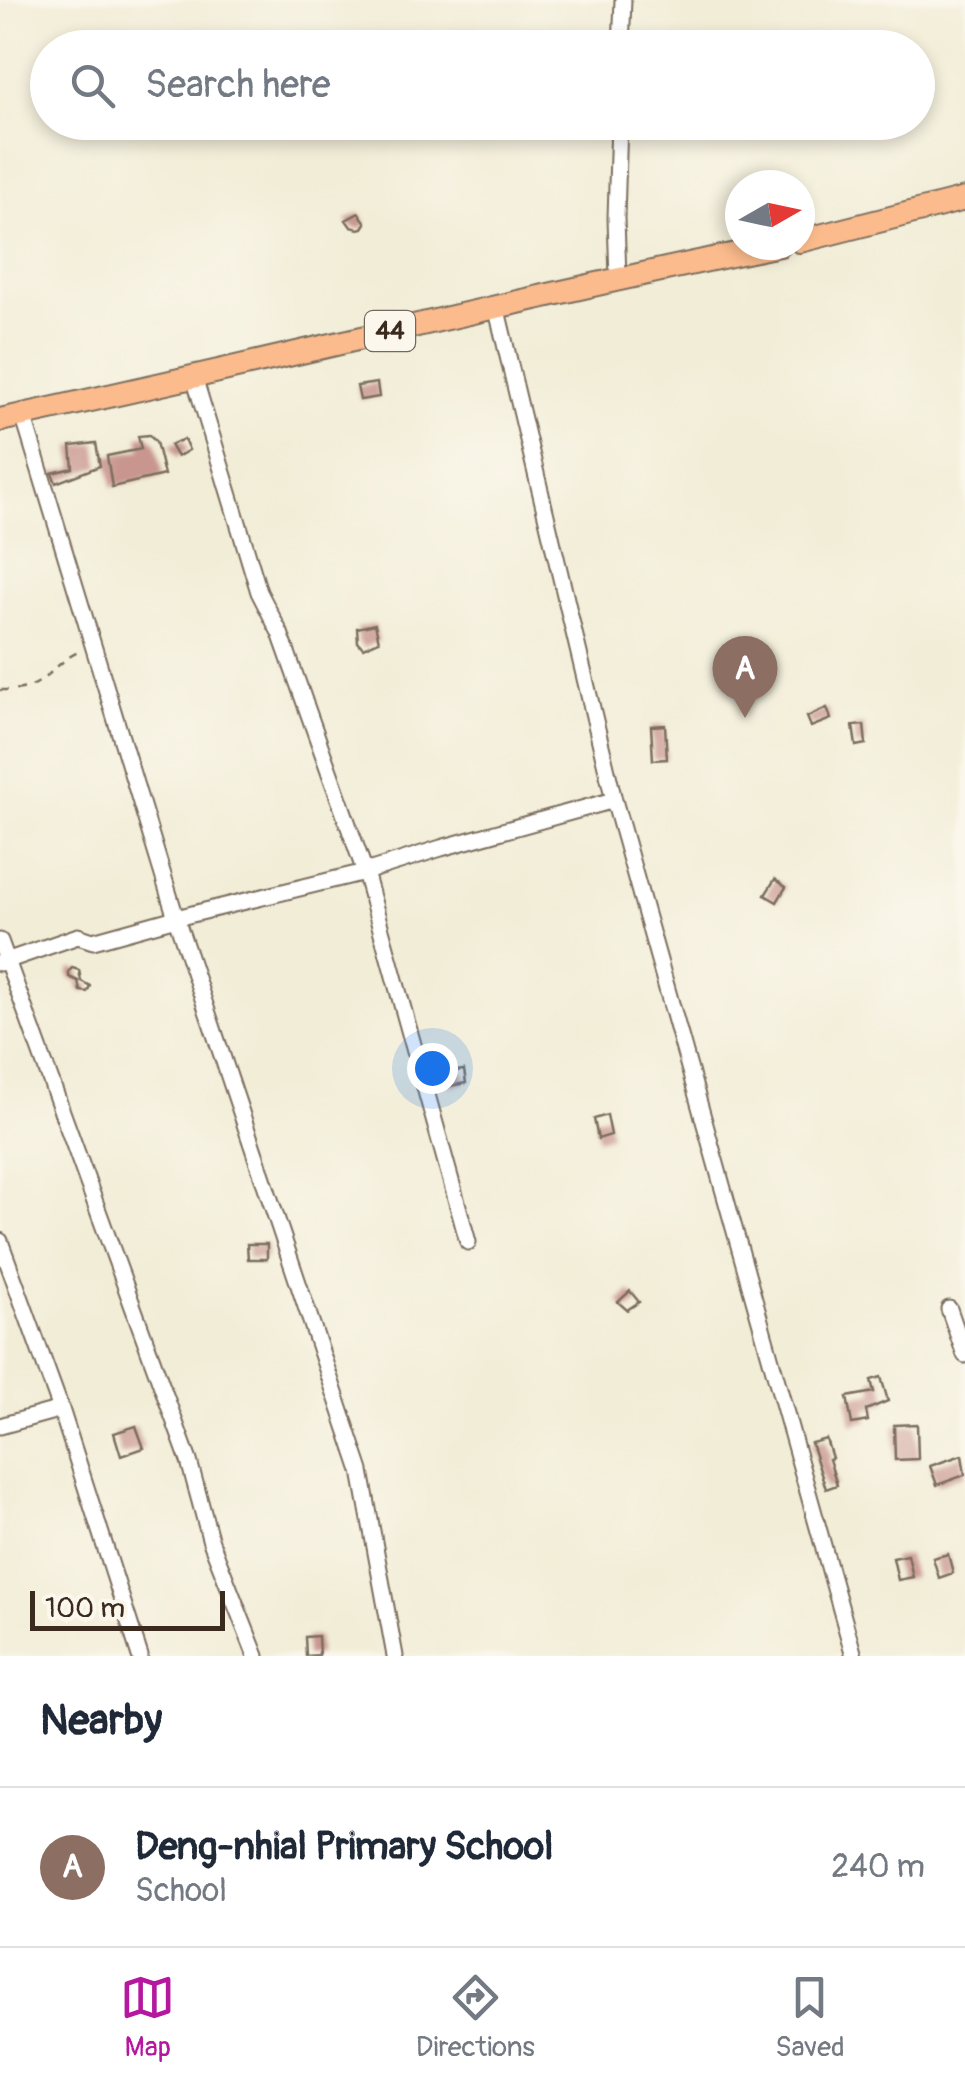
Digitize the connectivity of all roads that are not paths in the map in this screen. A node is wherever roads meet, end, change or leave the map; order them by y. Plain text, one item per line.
1 (623, 0) edge
2 (622, 30) edge
3 (618, 140) edge
4 (965, 199) edge
5 (815, 237) edge
6 (725, 256) edge
7 (618, 278) junction
8 (496, 306) junction
9 (194, 377) junction
10 (11, 417) edge
11 (614, 800) junction
12 (365, 872) junction
13 (176, 918) junction
14 (0, 940) edge
15 (4, 961) edge
16 (0, 1241) edge
17 (468, 1242) dead end
18 (949, 1309) dead end
19 (965, 1355) edge
20 (61, 1409) junction
21 (0, 1426) edge
22 (140, 1656) edge
23 (256, 1656) edge
24 (395, 1656) edge
25 (854, 1656) edge

1 - 2 street
3 - 7 street
4 - 5 main road
6 - 7 main road, 44
7 - 8 main road, 44
8 - 9 main road, 44
8 - 11 street
9 - 10 main road, 44
9 - 12 street
10 - 13 street
11 - 12 street
11 - 25 street
12 - 13 street
12 - 17 street
13 - 15 street
13 - 24 street
14 - 15 street
15 - 23 street
16 - 20 street
18 - 19 street
20 - 21 street
20 - 22 street

